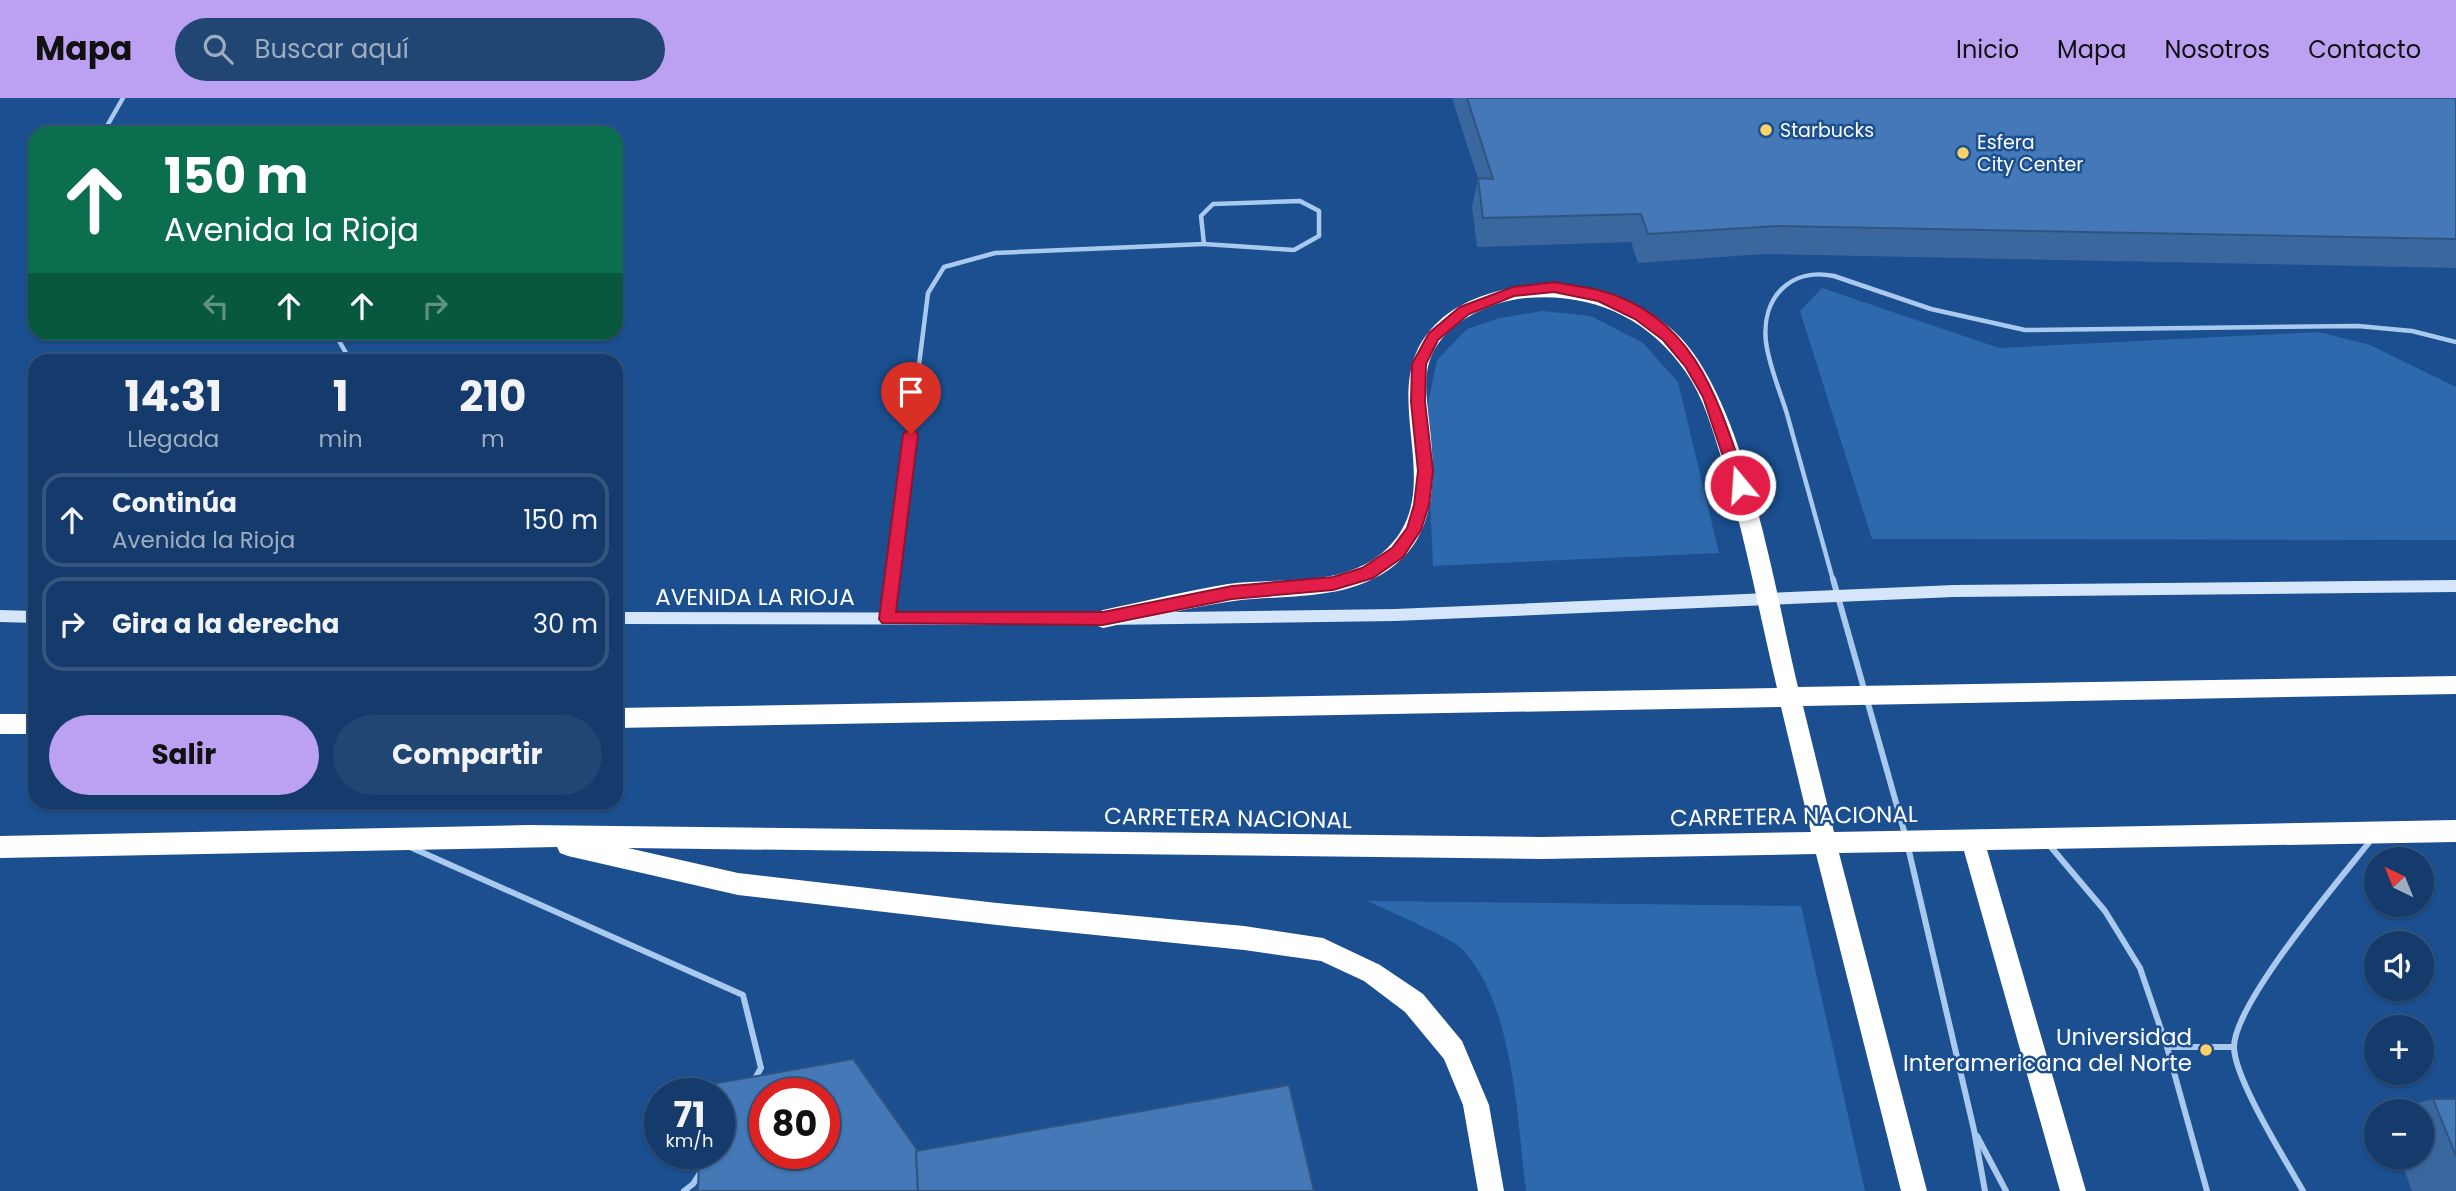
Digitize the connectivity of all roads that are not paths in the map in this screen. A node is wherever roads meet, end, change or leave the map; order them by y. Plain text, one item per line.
1 (123, 98) edge
2 (107, 126) edge
3 (1203, 244) junction
4 (2456, 342) edge
5 (2456, 586) edge
6 (0, 616) edge
7 (28, 617) edge
8 (623, 618) edge
9 (887, 619) junction
10 (1103, 619) junction
11 (2456, 685) edge
12 (623, 718) edge
13 (0, 724) edge
14 (28, 724) edge
15 (2456, 831) edge
16 (2377, 832) junction
17 (528, 836) junction
18 (1972, 838) junction
19 (2043, 838) junction
20 (391, 839) junction
21 (0, 847) edge
22 (2167, 1047) junction
23 (2233, 1047) junction
24 (755, 1078) edge
25 (1974, 1130) junction
26 (703, 1169) edge
27 (684, 1191) edge
28 (1490, 1191) edge
29 (1914, 1191) edge
30 (1984, 1191) edge
31 (2006, 1191) edge
32 (2073, 1191) edge
33 (2207, 1191) edge
34 (2303, 1191) edge

1 - 2 lane
3 - 3 lane
3 - 9 lane
4 - 25 lane
5 - 10 street, AVENIDA LA RIOJA
6 - 7 street
8 - 9 street, AVENIDA LA RIOJA
9 - 10 street, AVENIDA LA RIOJA
10 - 29 highway
11 - 12 highway
13 - 14 highway
15 - 16 highway, CARRETERA NACIONAL
16 - 19 highway, CARRETERA NACIONAL
16 - 23 lane
17 - 18 highway, CARRETERA NACIONAL
17 - 20 highway, CARRETERA NACIONAL
17 - 28 highway
18 - 19 highway, CARRETERA NACIONAL
18 - 32 highway
19 - 22 lane
20 - 21 highway, CARRETERA NACIONAL
20 - 24 lane
22 - 23 lane
22 - 33 lane
23 - 34 lane
25 - 30 lane
25 - 31 lane
26 - 27 lane

